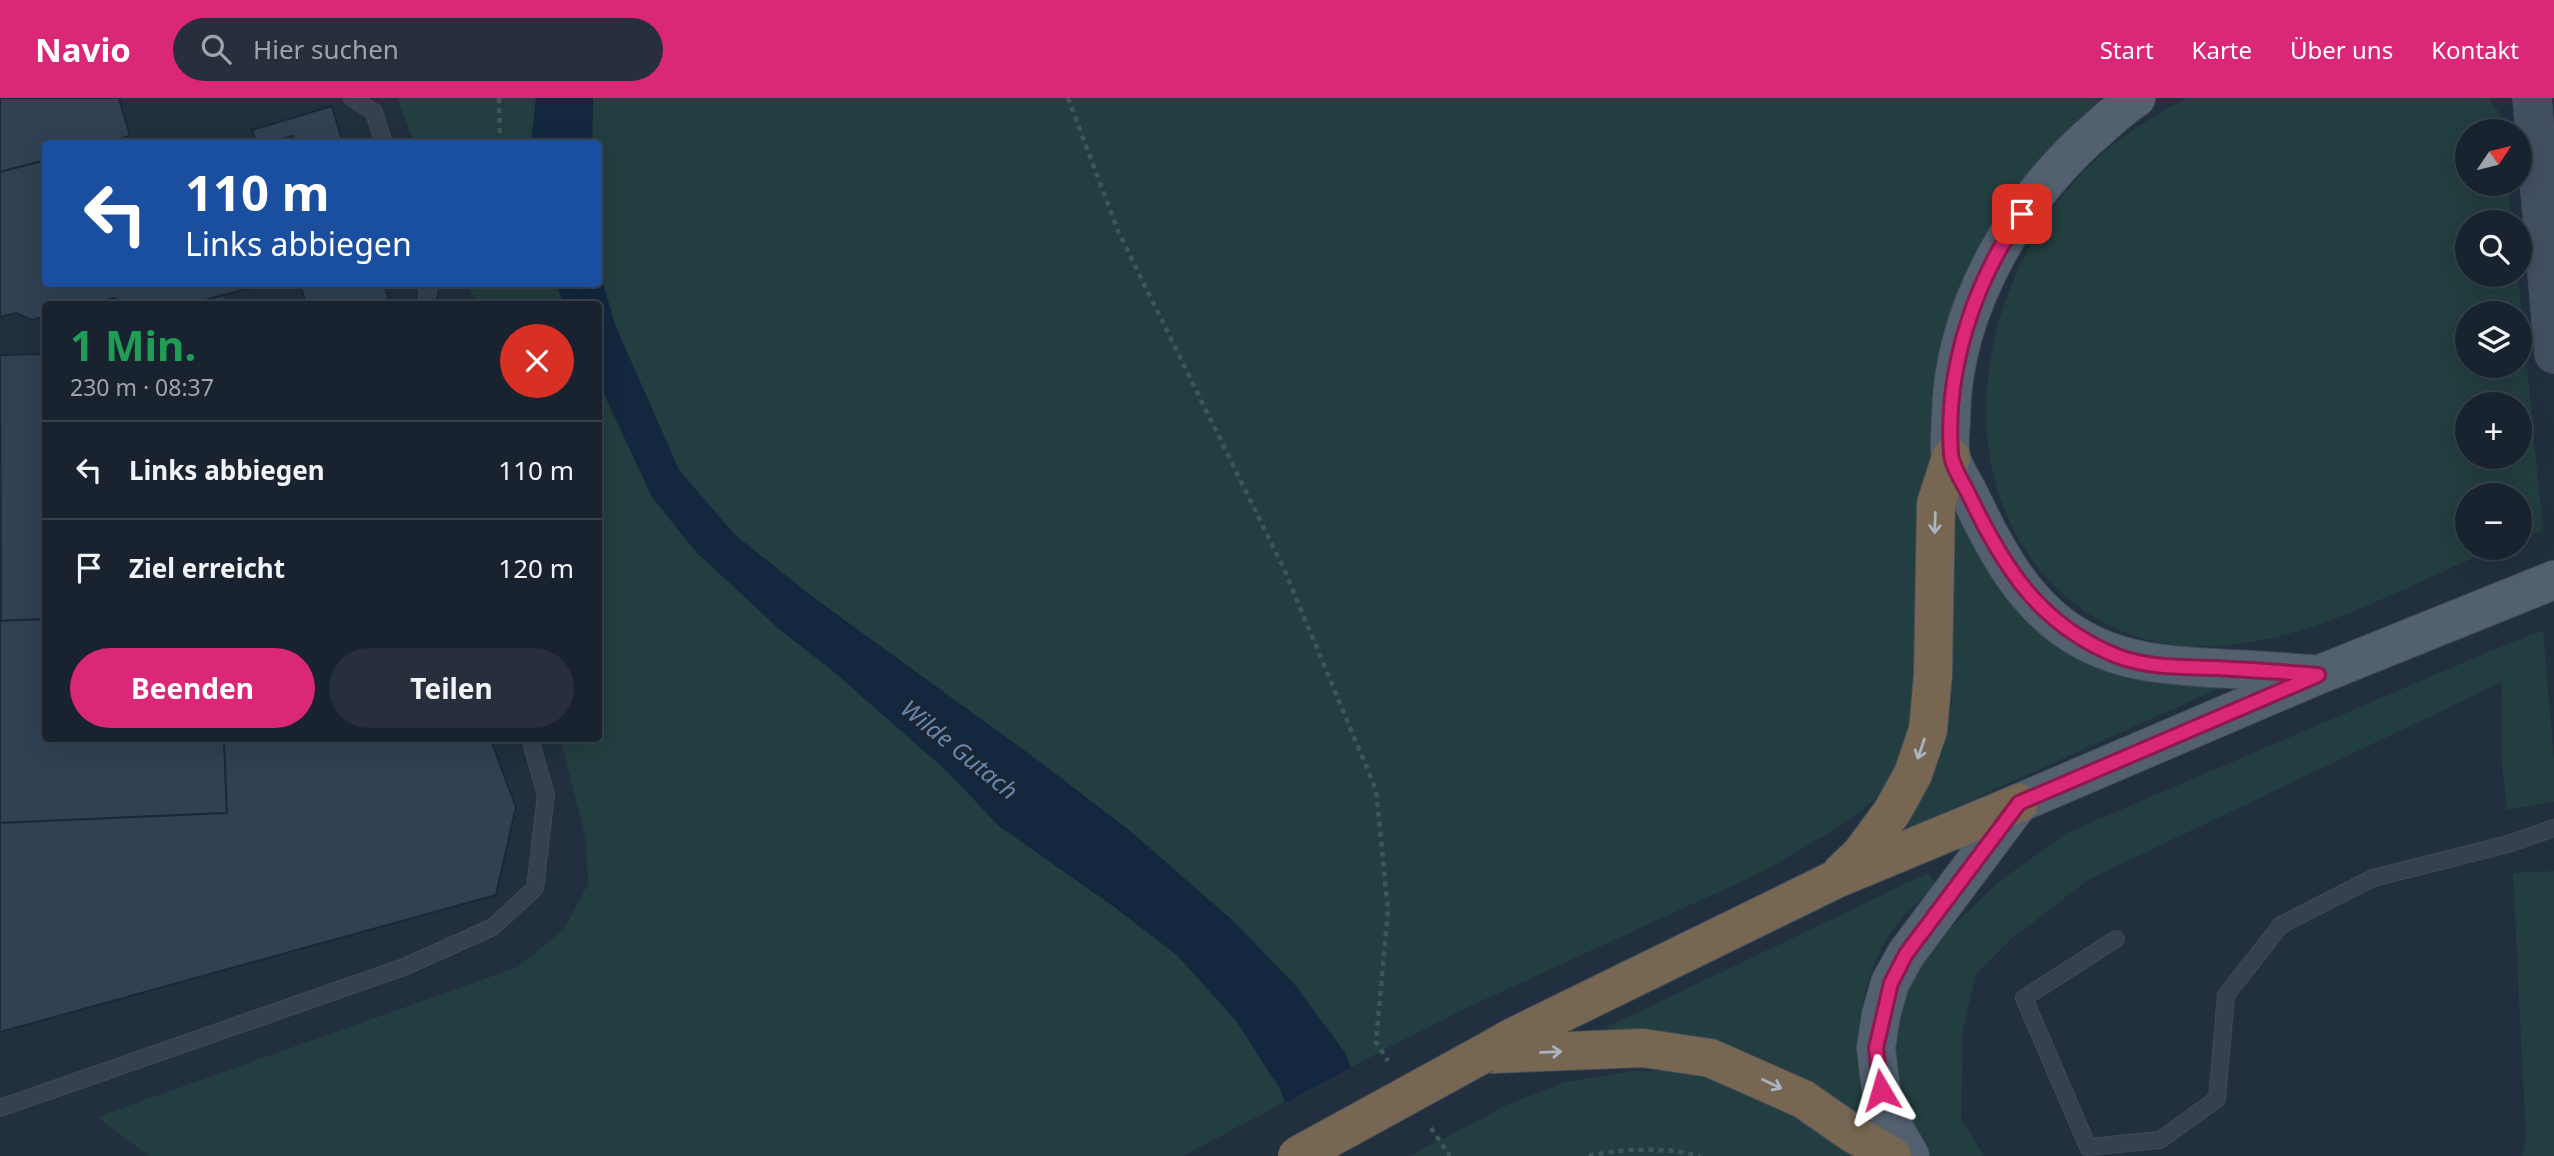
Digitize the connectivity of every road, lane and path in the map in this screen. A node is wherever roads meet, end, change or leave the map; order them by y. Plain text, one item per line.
1 (352, 98) edge
2 (499, 98) edge
3 (1068, 98) edge
4 (2136, 98) edge
5 (2532, 98) edge
6 (382, 140) edge
7 (500, 140) edge
8 (2554, 354) edge
9 (1951, 457) junction
10 (2554, 580) edge
11 (2318, 675) junction
12 (531, 742) edge
13 (2019, 803) junction
14 (2554, 828) edge
15 (1836, 879) junction
16 (2116, 939) dead end
17 (1483, 1054) junction
18 (1390, 1064) dead end
19 (0, 1108) edge
20 (1424, 1118) dead end
21 (1297, 1156) edge
22 (1450, 1156) edge
23 (1589, 1156) edge
24 (1700, 1156) edge
25 (1892, 1156) edge
26 (1910, 1156) edge

1 - 6 lane
2 - 7 path
3 - 18 path
4 - 9 main road
5 - 8 main road
9 - 11 main road
9 -> 15 highway
10 - 11 main road
11 - 13 main road
12 - 19 lane
13 - 15 highway
13 - 26 main road
14 - 16 lane
15 - 17 highway
17 - 21 highway, bridge
17 -> 25 highway
20 - 22 path
23 - 24 path

